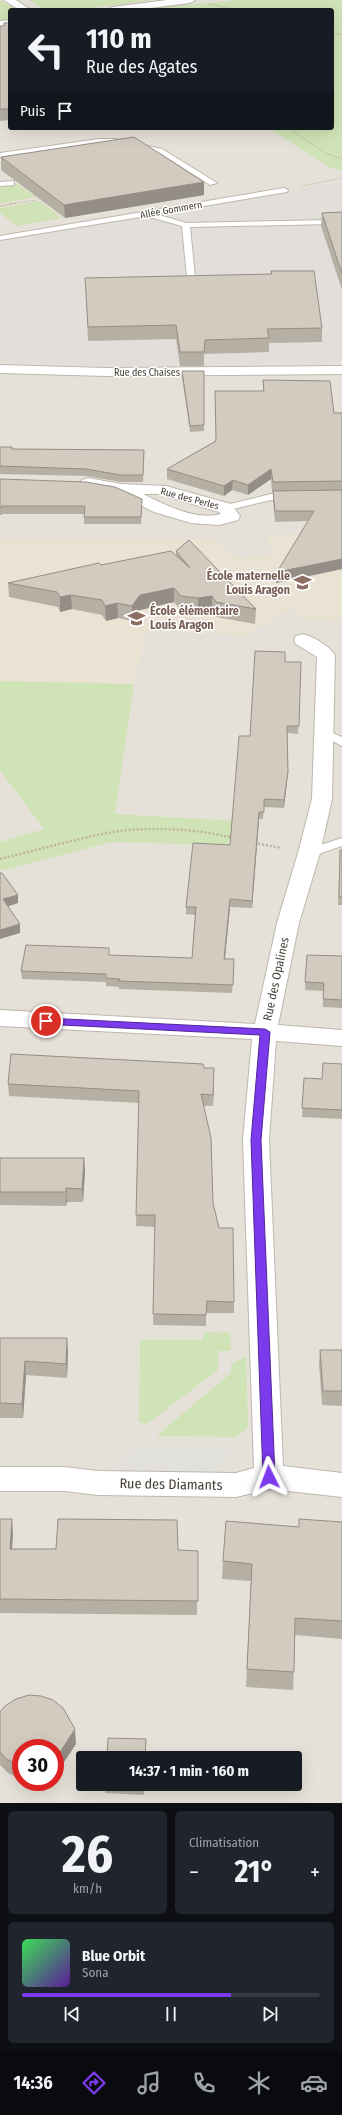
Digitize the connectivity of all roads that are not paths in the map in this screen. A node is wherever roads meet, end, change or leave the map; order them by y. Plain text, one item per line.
1 (9, 0) edge
2 (190, 0) edge
3 (23, 8) edge
4 (128, 8) edge
5 (0, 155) edge
6 (11, 183) edge
7 (213, 183) dead end
8 (0, 184) edge
9 (284, 190) road end
10 (144, 213) junction
11 (332, 222) edge
12 (186, 225) junction
13 (0, 238) edge
14 (192, 277) edge
15 (0, 369) edge
16 (342, 370) edge
17 (70, 482) edge
18 (302, 496) edge
19 (226, 508) joint
20 (304, 640) dead end
21 (333, 738) edge
22 (342, 842) edge
23 (309, 853) junction
24 (0, 1018) edge
25 (265, 1032) junction
26 (342, 1038) edge
27 (269, 1477) junction
28 (0, 1479) edge
29 (342, 1485) edge

1 - 3 street
2 - 4 street
5 - 7 lane
6 - 8 lane
9 - 10 lane, Allée Gommern
10 - 12 lane
10 - 13 lane, Allée Gommern
11 - 12 lane
12 - 14 lane
15 - 16 street, Rue des Chaises
17 - 19 street, Rue des Perles
18 - 19 lane
20 - 21 street, Rue des Opalines
21 - 23 street, Rue des Opalines
22 - 23 lane
23 - 25 street, Rue des Opalines
24 - 25 street
25 - 26 street
25 - 27 street, Rue des Opalines
27 - 28 street, Rue des Diamants
27 - 29 street, Rue des Diamants

